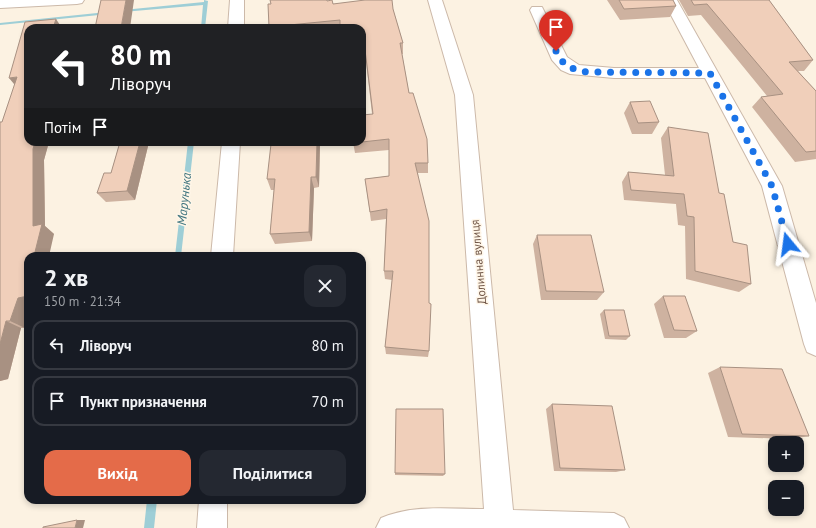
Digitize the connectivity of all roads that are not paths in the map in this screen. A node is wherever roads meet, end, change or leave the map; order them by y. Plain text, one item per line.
1 (77, 0) edge
2 (237, 0) edge
3 (435, 0) edge
4 (670, 0) edge
5 (0, 4) edge
6 (537, 10) dead end
7 (236, 24) edge
8 (710, 73) junction
9 (231, 146) edge
10 (222, 252) edge
11 (816, 344) edge
12 (212, 504) edge
13 (500, 526) edge
14 (212, 528) edge
15 (391, 528) edge
16 (614, 528) edge

1 - 5 street
2 - 7 street
3 - 13 street, Долинна вулиця
4 - 8 street
6 - 8 street
8 - 11 street
9 - 10 street
12 - 14 street
13 - 15 street
13 - 16 street

